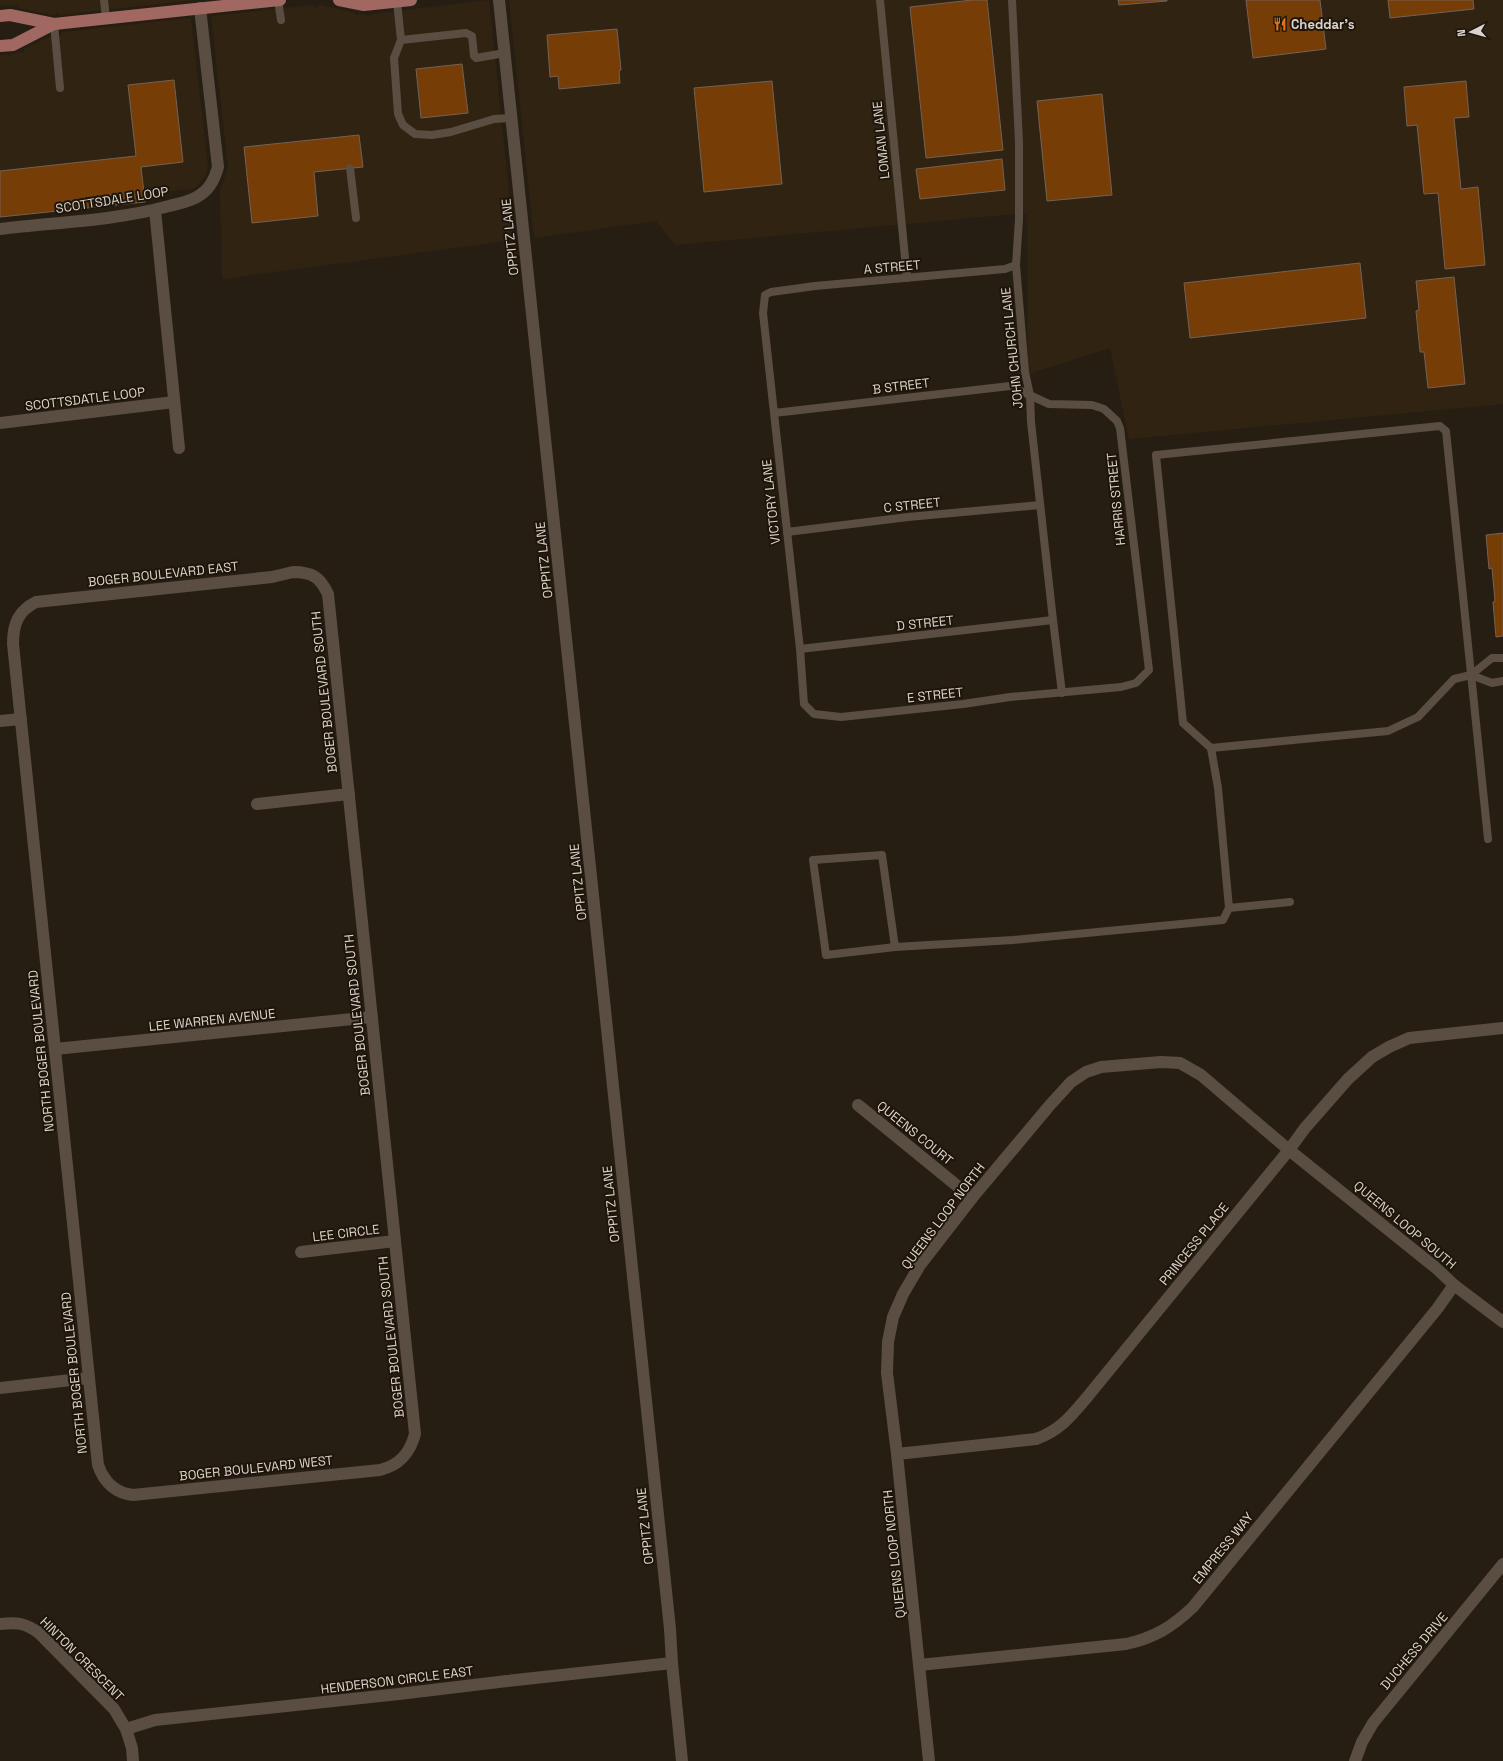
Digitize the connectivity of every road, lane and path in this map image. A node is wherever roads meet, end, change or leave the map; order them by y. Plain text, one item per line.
1 (104, 0) edge
2 (279, 0) edge
3 (339, 0) edge
4 (411, 0) edge
5 (499, 0) edge
6 (880, 0) edge
7 (1012, 0) edge
8 (397, 2) junction
9 (219, 3) edge
10 (200, 8) junction
11 (0, 16) edge
12 (106, 19) junction
13 (280, 20) dead end
14 (54, 24) junction
15 (400, 40) junction
16 (0, 46) edge
17 (505, 53) junction
18 (60, 88) dead end
19 (512, 118) junction
20 (350, 168) dead end
21 (155, 210) junction
22 (356, 218) dead end
23 (0, 229) edge
24 (1016, 265) junction
25 (907, 278) junction
26 (771, 292) joint
27 (1030, 395) junction
28 (174, 402) junction
29 (774, 413) junction
30 (0, 423) edge
31 (179, 448) dead end
32 (1040, 504) junction
33 (787, 532) junction
34 (312, 575) joint
35 (20, 614) joint
36 (1053, 620) junction
37 (800, 649) junction
38 (1503, 658) edge
39 (1149, 670) joint
40 (1471, 675) junction
41 (1503, 682) edge
42 (1062, 693) junction
43 (811, 711) joint
44 (21, 719) junction
45 (0, 721) edge
46 (1211, 748) junction
47 (349, 794) junction
48 (257, 804) dead end
49 (1488, 839) dead end
50 (1290, 902) dead end
51 (1229, 908) junction
52 (895, 947) junction
53 (372, 1017) junction
54 (1503, 1028) edge
55 (55, 1049) junction
56 (858, 1105) dead end
57 (1289, 1150) junction
58 (972, 1198) junction
59 (395, 1241) junction
60 (301, 1252) dead end
61 (1454, 1285) junction
62 (1503, 1322) edge
63 (89, 1378) junction
64 (0, 1388) edge
65 (897, 1454) junction
66 (406, 1455) joint
67 (108, 1484) joint
68 (1503, 1564) edge
69 (0, 1624) edge
70 (672, 1663) junction
71 (919, 1665) junction
72 (126, 1729) junction
73 (133, 1761) edge
74 (682, 1761) edge
75 (929, 1761) edge
76 (1355, 1761) edge

1 - 12 lane
2 - 9 main road
2 - 13 lane
3 - 8 main road
4 - 8 main road
5 - 17 street, OPPITZ LANE
6 - 25 lane, LOMAN LANE
7 - 24 lane, JOHN CHURCH LANE
8 - 15 lane
9 - 10 main road
10 - 12 main road
10 - 21 street, SCOTTSDALE LOOP
11 - 14 main road
12 - 14 main road
14 - 16 main road
14 - 18 lane
15 - 17 lane
15 - 19 lane
17 - 19 street, OPPITZ LANE
19 - 70 street, OPPITZ LANE
20 - 22 lane
21 - 23 street, SCOTTSDALE LOOP
21 - 28 street
24 - 25 lane, A STREET
24 - 27 lane, JOHN CHURCH LANE
25 - 26 lane, A STREET
26 - 29 lane, VICTORY LANE
27 - 29 lane, B STREET
27 - 32 lane, JOHN CHURCH LANE
27 - 39 lane, HARRIS STREET
28 - 30 street, SCOTTSDATLE LOOP
28 - 31 street
29 - 33 lane, VICTORY LANE
32 - 33 lane, C STREET
32 - 36 lane, JOHN CHURCH LANE
33 - 37 lane, VICTORY LANE
34 - 35 street, BOGER BOULEVARD EAST
34 - 47 street, BOGER BOULEVARD SOUTH
35 - 44 street, NORTH BOGER BOULEVARD
36 - 37 lane, D STREET
36 - 42 lane, JOHN CHURCH LANE
37 - 43 lane, VICTORY LANE
38 - 40 lane
39 - 42 lane, E STREET
40 - 41 lane
40 - 46 lane
40 - 46 lane
40 - 49 lane
42 - 43 lane, E STREET
44 - 45 street
44 - 55 street, NORTH BOGER BOULEVARD
46 - 51 lane
47 - 48 street
47 - 53 street, BOGER BOULEVARD SOUTH
50 - 51 lane
51 - 52 lane
52 - 52 lane
53 - 55 street, LEE WARREN AVENUE
53 - 59 street, BOGER BOULEVARD SOUTH
54 - 57 street, PRINCESS PLACE
55 - 63 street, NORTH BOGER BOULEVARD
56 - 58 street, QUEENS COURT
57 - 58 street, QUEENS LOOP NORTH
57 - 61 street, QUEENS LOOP SOUTH
57 - 65 street, PRINCESS PLACE
58 - 65 street, QUEENS LOOP NORTH
59 - 60 street, LEE CIRCLE
59 - 66 street, BOGER BOULEVARD SOUTH
61 - 62 street, QUEENS LOOP SOUTH
61 - 71 street, EMPRESS WAY
63 - 64 street
63 - 67 street, NORTH BOGER BOULEVARD
65 - 71 street, QUEENS LOOP NORTH
66 - 67 street, BOGER BOULEVARD WEST
68 - 76 street, DUCHESS DRIVE
69 - 72 street, HINTON CRESCENT
70 - 72 street, HENDERSON CIRCLE EAST
70 - 74 street, OPPITZ LANE
71 - 75 street, QUEENS LOOP NORTH
72 - 73 street, HINTON CRESCENT

